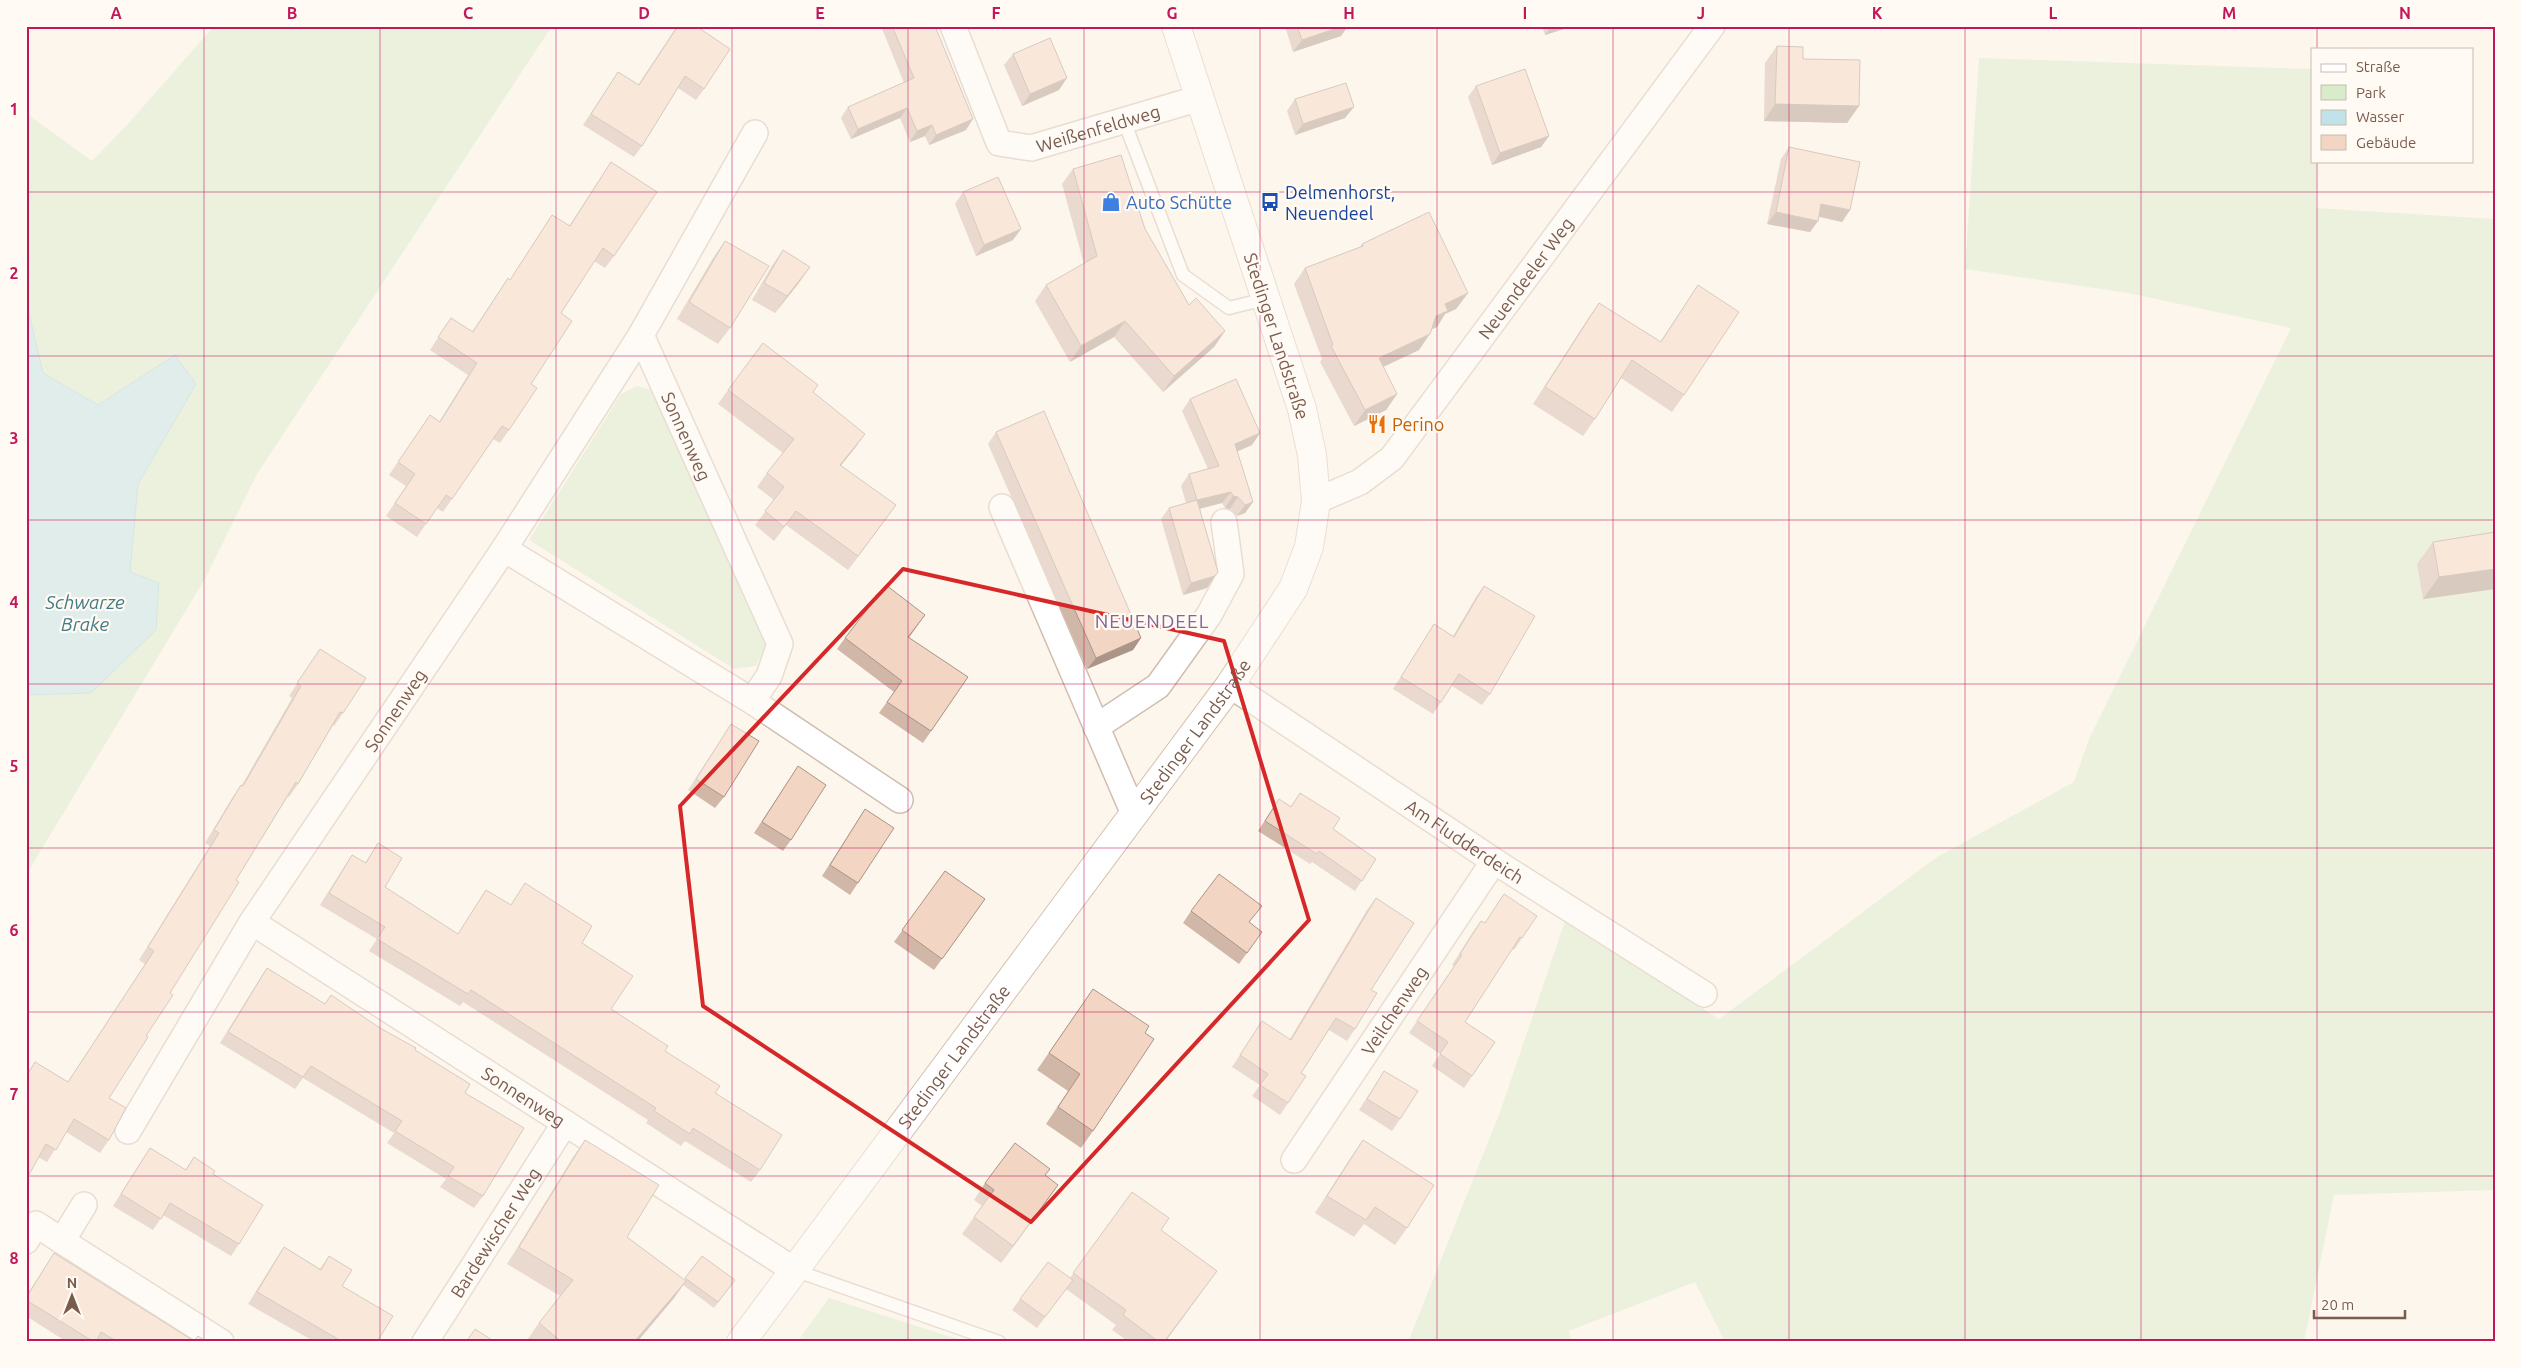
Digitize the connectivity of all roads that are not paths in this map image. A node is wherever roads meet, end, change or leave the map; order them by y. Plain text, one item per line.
1 (953, 26) edge
2 (1176, 26) edge
3 (1712, 26) edge
4 (1200, 98) junction
5 (1124, 120) junction
6 (755, 133) dead end
7 (1265, 299) junction
8 (641, 335) junction
9 (1316, 502) junction
10 (1002, 507) dead end
11 (1224, 522) dead end
12 (504, 549) junction
13 (1230, 685) junction
14 (752, 701) junction
15 (1096, 727) junction
16 (900, 800) dead end
17 (1134, 814) junction
18 (1494, 861) junction
19 (252, 922) junction
20 (1704, 994) dead end
21 (565, 1123) junction
22 (128, 1131) dead end
23 (1294, 1160) dead end
24 (84, 1205) dead end
25 (26, 1241) edge
26 (62, 1241) junction
27 (794, 1270) junction
28 (221, 1342) edge
29 (425, 1342) edge
30 (741, 1342) edge
31 (999, 1342) edge

1 - 5 street, Weißenfeldweg
2 - 4 main road, Stedinger Landstraße
3 - 9 street, Neuendeeler Weg
4 - 5 street, Weißenfeldweg
4 - 7 main road, Stedinger Landstraße
5 - 7 lane
6 - 8 street, Sonnenweg
7 - 9 main road, Stedinger Landstraße
8 - 12 street, Sonnenweg
8 - 14 street, Sonnenweg
9 - 13 main road, Stedinger Landstraße
10 - 15 street
11 - 15 street
12 - 14 street
12 - 19 street, Sonnenweg
13 - 17 main road, Stedinger Landstraße
13 - 18 street, Am Fludderdeich
14 - 16 street
15 - 17 street
17 - 27 main road, Stedinger Landstraße
18 - 20 street, Am Fludderdeich
18 - 23 street, Veilchenweg
19 - 21 street, Sonnenweg
19 - 22 street, Sonnenweg
21 - 27 street, Sonnenweg
21 - 29 street, Bardewischer Weg
24 - 26 street
25 - 26 street
26 - 28 street
27 - 30 main road, Stedinger Landstraße
27 - 31 lane

